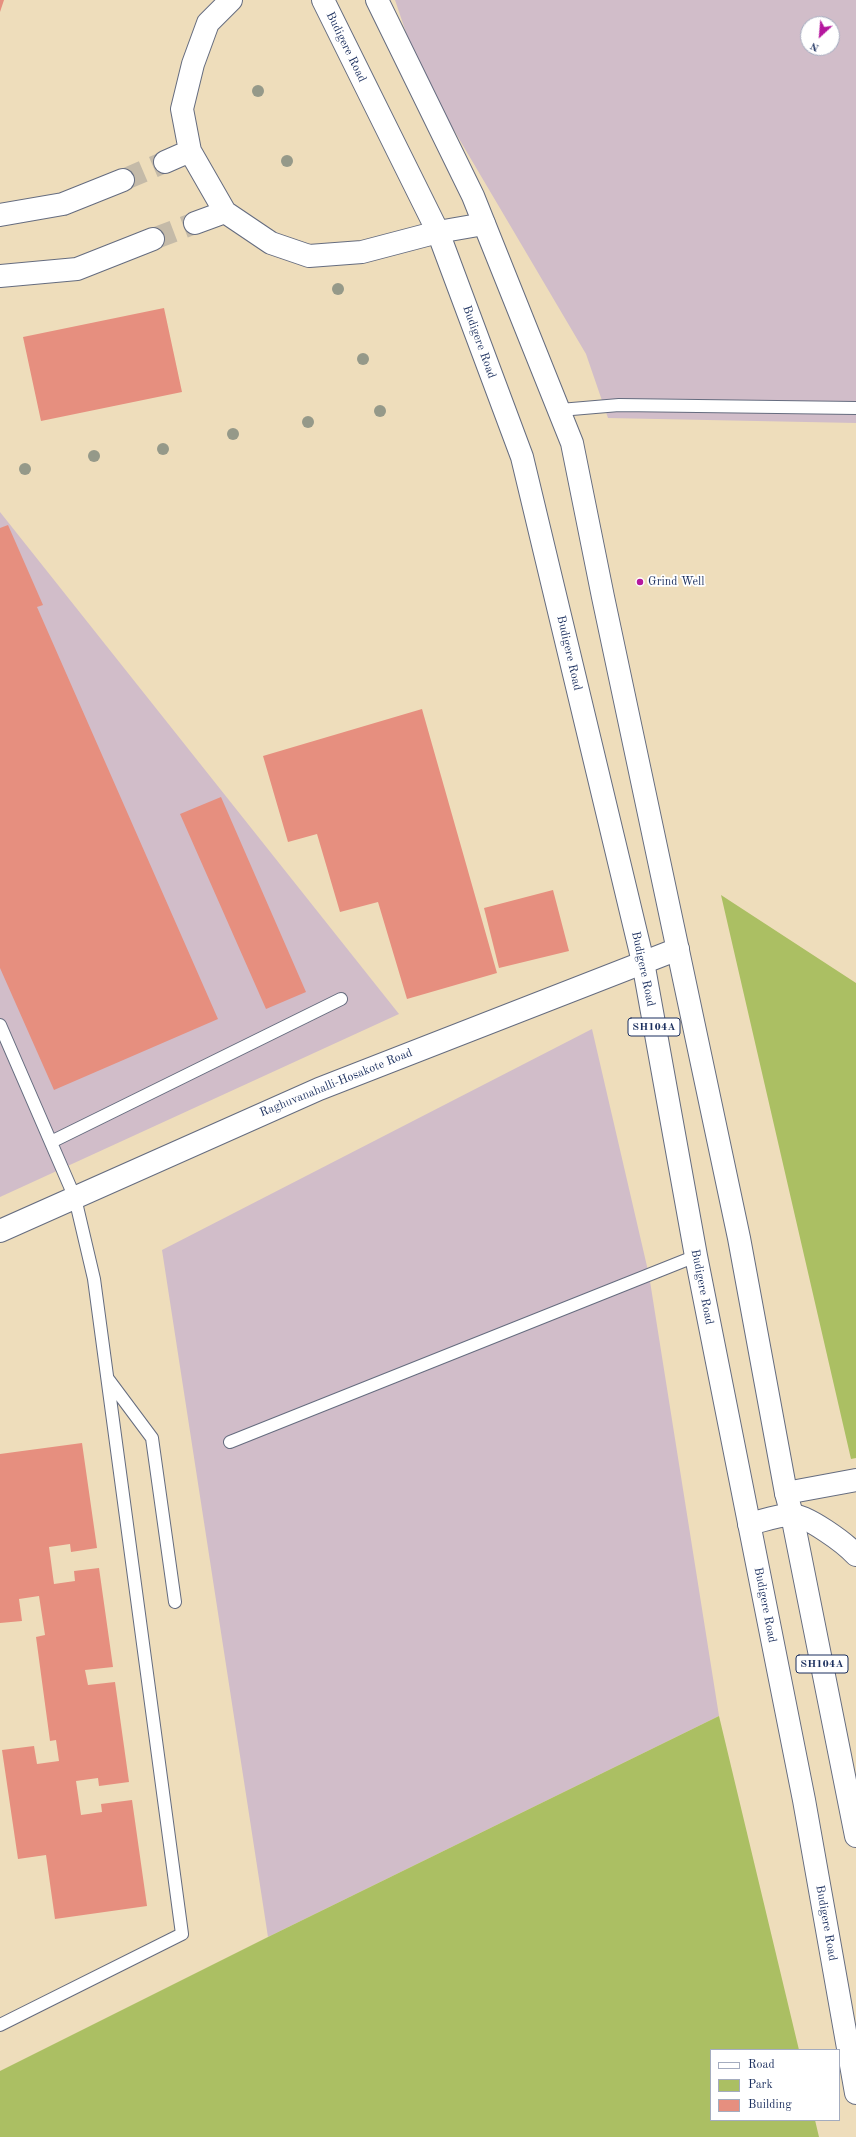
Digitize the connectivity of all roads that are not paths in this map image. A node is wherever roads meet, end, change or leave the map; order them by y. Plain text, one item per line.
1 (231, 0) edge
2 (323, 0) edge
3 (377, 0) edge
4 (190, 151) junction
5 (165, 162) tunnel mouth
6 (123, 180) tunnel mouth
7 (225, 212) junction
8 (0, 215) edge
9 (195, 223) tunnel mouth
10 (484, 224) junction
11 (438, 232) junction
12 (153, 239) tunnel mouth
13 (0, 276) edge
14 (856, 408) edge
15 (560, 410) junction
16 (678, 949) junction
17 (642, 962) junction
18 (341, 999) dead end
19 (0, 1025) edge
20 (51, 1142) junction
21 (75, 1198) junction
22 (0, 1231) edge
23 (696, 1256) junction
24 (107, 1378) junction
25 (230, 1442) dead end
26 (856, 1480) edge
27 (786, 1493) junction
28 (792, 1515) junction
29 (749, 1524) junction
30 (856, 1555) edge
31 (175, 1602) dead end
32 (856, 1836) edge
33 (0, 2025) edge
34 (856, 2093) edge

1 - 4 main road
2 - 11 main road, Budigere Road / SH104A
3 - 10 main road, SH104A
4 - 5 main road
4 - 7 main road
6 - 8 main road
7 - 9 main road
7 - 11 main road
10 - 11 main road
10 - 15 main road, SH104A
11 - 17 main road, Budigere Road / SH104A
12 - 13 main road
14 - 15 lane
15 - 16 main road, SH104A
16 - 17 main road, Raghuvanahalli-Hosakote Road
16 - 27 main road, SH104A
17 - 21 main road, Raghuvanahalli-Hosakote Road
17 - 23 main road, Budigere Road / SH104A
18 - 20 lane
19 - 20 lane
20 - 21 lane
21 - 22 main road, Raghuvanahalli-Hosakote Road
21 - 24 lane
23 - 25 lane
23 - 29 main road, Budigere Road / SH104A
24 - 31 lane
24 - 33 lane
26 - 27 main road
27 - 28 main road, SH104A
28 - 29 main road
28 - 30 main road
28 - 32 main road, SH104A
29 - 34 main road, Budigere Road / SH104A

